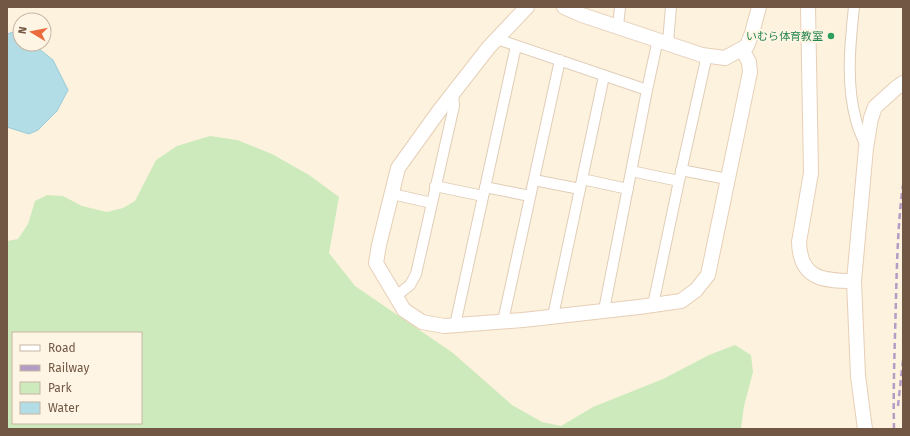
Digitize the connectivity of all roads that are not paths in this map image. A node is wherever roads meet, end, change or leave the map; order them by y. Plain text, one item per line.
1 (527, 7) edge
2 (620, 7) edge
3 (671, 7) edge
4 (759, 7) edge
5 (808, 7) edge
6 (854, 7) edge
7 (570, 8) edge
8 (618, 26) junction
9 (497, 39) junction
10 (663, 41) junction
11 (516, 46) junction
12 (742, 49) junction
13 (707, 56) junction
14 (560, 60) junction
15 (604, 76) junction
16 (903, 83) edge
17 (647, 90) junction
18 (453, 93) junction
19 (866, 148) junction
20 (682, 170) junction
21 (631, 171) junction
22 (582, 179) junction
23 (727, 179) junction
24 (534, 180) junction
25 (679, 181) junction
26 (435, 186) junction
27 (580, 189) junction
28 (628, 189) junction
29 (484, 192) junction
30 (392, 194) junction
31 (530, 196) junction
32 (432, 203) junction
33 (854, 281) junction
34 (396, 296) junction
35 (653, 305) junction
36 (604, 310) junction
37 (553, 316) junction
38 (503, 321) junction
39 (455, 325) junction
40 (865, 429) edge

1 - 9 street
2 - 8 street
3 - 10 street
4 - 12 street
5 - 33 street
6 - 19 street
7 - 8 street
8 - 10 street
9 - 11 street
9 - 18 street
10 - 13 street
10 - 17 street
11 - 14 street
11 - 29 street
12 - 13 street
12 - 23 street
13 - 20 street
14 - 15 street
14 - 24 street
15 - 17 street
15 - 22 street
16 - 19 street
17 - 21 street
18 - 26 street
18 - 30 street
19 - 33 street
20 - 23 street
20 - 25 street
21 - 25 street
21 - 28 street
22 - 27 street
22 - 28 street
23 - 35 street
24 - 27 street
24 - 31 street
25 - 35 street
26 - 29 street
26 - 32 street
27 - 37 street
28 - 36 street
29 - 31 street
29 - 39 street
30 - 32 street
30 - 34 street
31 - 38 street
32 - 34 street
33 - 40 street
34 - 39 street
35 - 36 street
36 - 37 street
37 - 38 street
38 - 39 street

